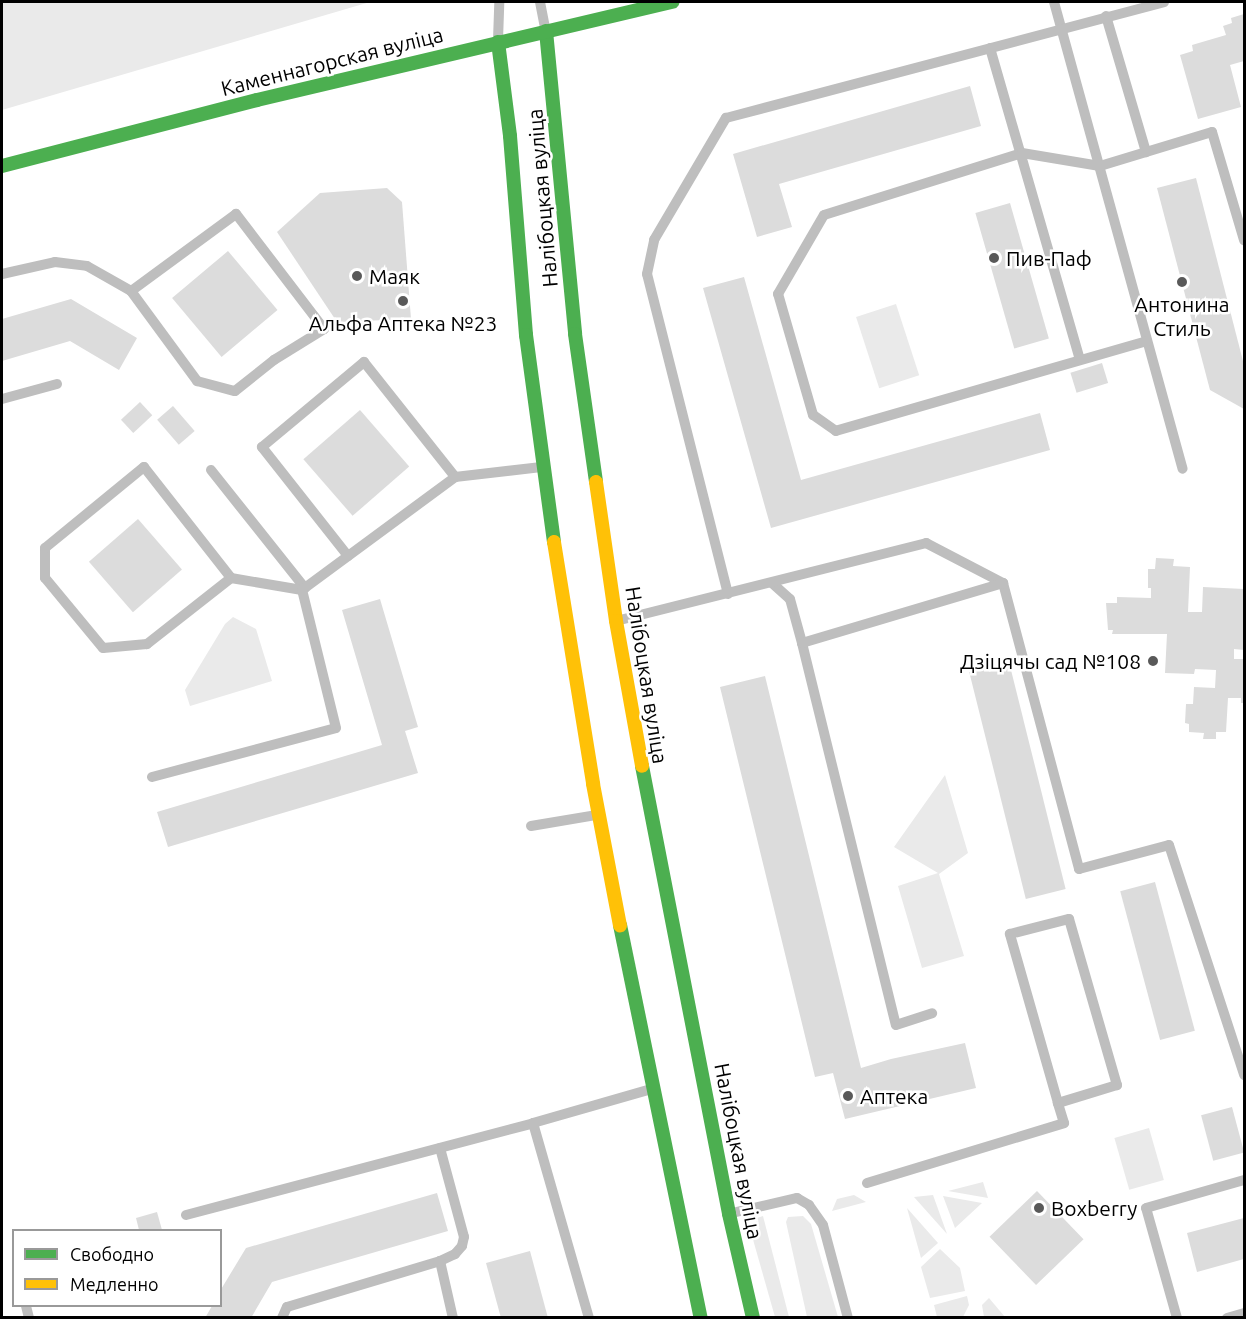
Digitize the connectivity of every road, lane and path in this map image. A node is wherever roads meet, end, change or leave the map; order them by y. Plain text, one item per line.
1 (499, 2) edge
2 (540, 2) edge
3 (673, 2) edge
4 (1053, 2) edge
5 (1164, 2) edge
6 (1106, 16) junction
7 (1061, 29) junction
8 (546, 32) junction
9 (498, 42) junction
10 (990, 48) junction
11 (1146, 152) junction
12 (1022, 153) junction
13 (2, 166) edge
14 (1100, 166) junction
15 (1245, 240) edge
16 (2, 274) edge
17 (131, 291) junction
18 (1147, 341) junction
19 (1080, 359) junction
20 (57, 384) dead end
21 (2, 399) edge
22 (543, 467) junction
23 (1183, 470) dead end
24 (211, 471) dead end
25 (455, 477) junction
26 (348, 556) junction
27 (231, 578) junction
28 (772, 583) junction
29 (1003, 583) junction
30 (304, 589) junction
31 (728, 594) junction
32 (616, 621) junction
33 (802, 643) junction
34 (152, 777) dead end
35 (600, 814) junction
36 (531, 826) dead end
37 (932, 1013) dead end
38 (1245, 1075) edge
39 (652, 1089) junction
40 (1058, 1102) junction
41 (533, 1123) junction
42 (440, 1148) junction
43 (1245, 1180) edge
44 (867, 1183) dead end
45 (729, 1214) junction
46 (186, 1215) dead end
47 (440, 1261) junction
48 (1245, 1312) edge
49 (282, 1317) edge
50 (453, 1317) edge
51 (589, 1317) edge
52 (701, 1317) edge
53 (753, 1317) edge
54 (848, 1317) edge
55 (1178, 1317) edge
56 (1227, 1317) edge

1 - 9 lane
2 - 8 lane
3 - 8 main road, Каменнагорская вуліца
4 - 7 lane
5 - 6 lane
6 - 7 lane
6 - 11 lane
7 - 10 lane
7 - 14 lane
8 - 9 main road, Каменнагорская вуліца
8 - 32 main road, Налібоцкая вуліца
9 - 13 main road, Каменнагорская вуліца
9 - 22 main road, Налібоцкая вуліца
10 - 12 lane
10 - 31 lane
11 - 14 lane
11 - 15 lane
12 - 14 lane
12 - 19 lane
12 - 19 lane
14 - 18 lane
16 - 17 lane
17 - 17 lane
18 - 19 lane
18 - 23 lane
20 - 21 lane
22 - 25 lane
22 - 35 main road, Налібоцкая вуліца
24 - 30 lane
25 - 26 lane
25 - 26 lane
26 - 30 lane
27 - 27 lane
27 - 30 lane
28 - 29 lane
28 - 31 lane
28 - 33 lane
29 - 33 lane
29 - 38 lane
30 - 34 lane
31 - 32 lane
32 - 45 main road, Налібоцкая вуліца
33 - 37 lane
35 - 36 lane
35 - 39 main road, Налібоцкая вуліца
39 - 41 lane
39 - 52 main road, Налібоцкая вуліца
40 - 40 lane
40 - 44 lane
41 - 42 lane
41 - 51 lane
42 - 46 lane
42 - 47 lane
43 - 55 lane
45 - 53 main road, Налібоцкая вуліца
45 - 54 lane
47 - 49 lane
47 - 50 lane
48 - 56 lane

